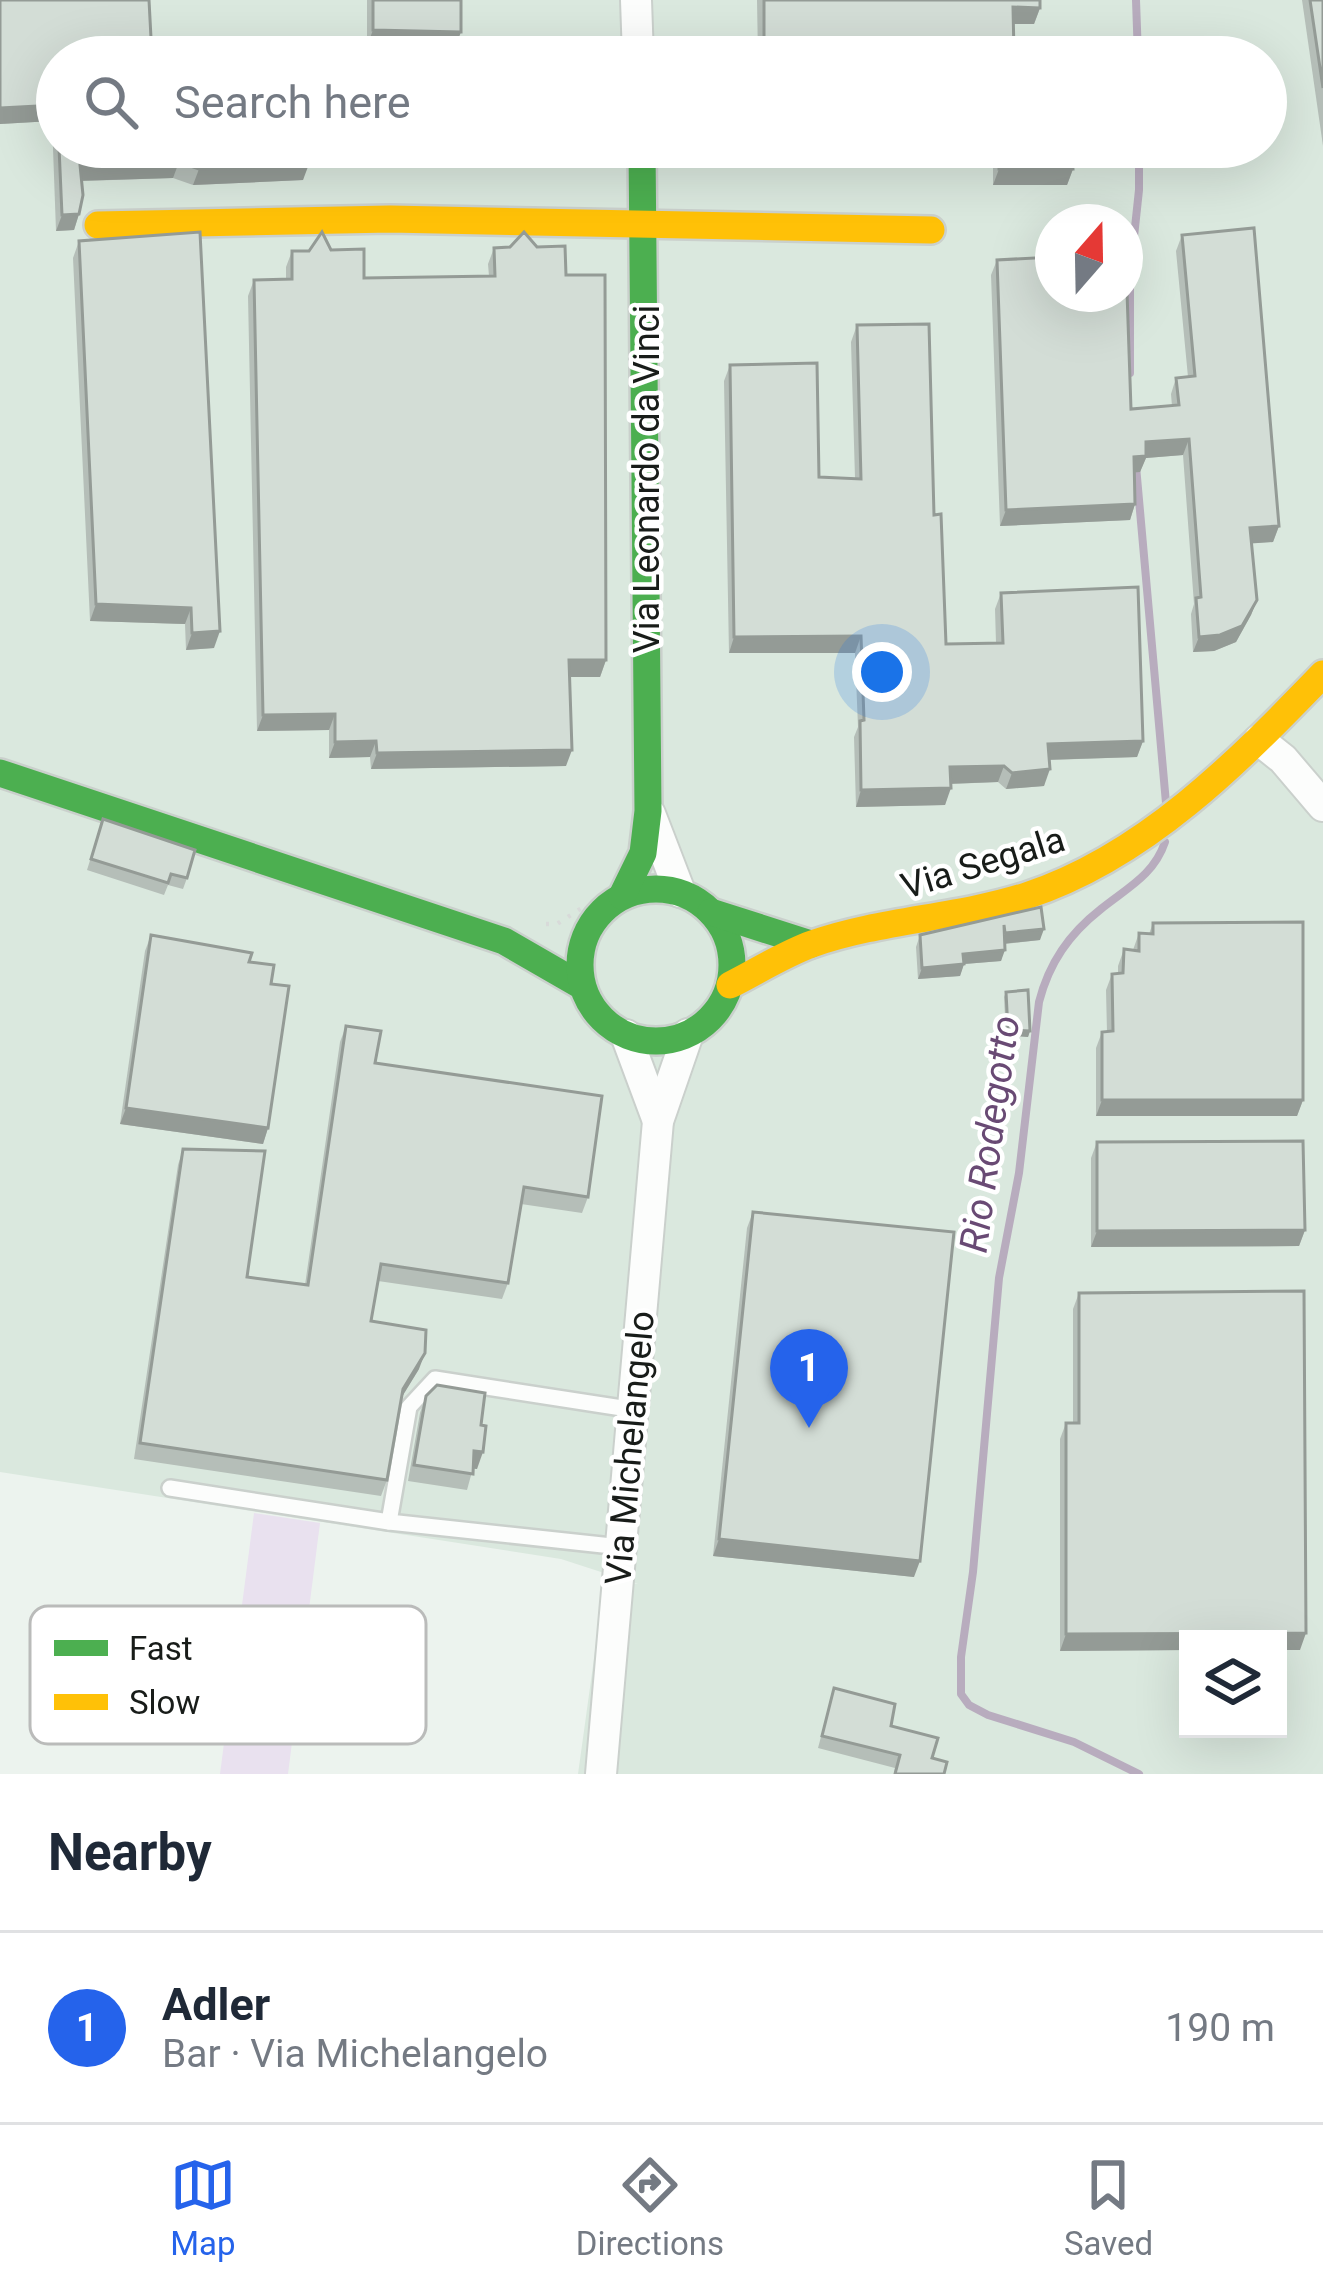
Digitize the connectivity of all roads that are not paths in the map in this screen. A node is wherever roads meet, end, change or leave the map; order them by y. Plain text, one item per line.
1 (636, 0) edge
2 (637, 36) edge
3 (642, 168) edge
4 (644, 223) junction
5 (98, 225) dead end
6 (932, 230) dead end
7 (1323, 674) edge
8 (1259, 740) junction
9 (0, 773) edge
10 (1323, 806) edge
11 (648, 811) junction
12 (680, 892) junction
13 (622, 896) junction
14 (711, 912) junction
15 (567, 932) junction
16 (504, 941) junction
17 (811, 944) junction
18 (730, 985) junction
19 (582, 986) junction
20 (688, 1034) junction
21 (626, 1035) junction
22 (658, 1121) junction
23 (635, 1410) junction
24 (170, 1488) dead end
25 (389, 1522) junction
26 (622, 1547) junction
27 (601, 1774) edge

1 - 2 street
3 - 4 street, Via Leonardo da Vinci
4 - 5 street
4 - 6 street
4 - 11 street, Via Leonardo da Vinci
7 - 8 street, Via Segala
8 - 10 street
8 - 17 street, Via Segala
9 - 16 street
11 - 12 street, Via Leonardo da Vinci
11 - 13 street, Via Leonardo da Vinci
12 - 13 street
12 - 14 street
13 - 15 street
14 - 17 street
14 - 18 street
15 - 16 street
15 - 19 street
16 - 19 street
17 - 18 street, Via Segala
18 - 20 street, Via Segala
19 - 21 street
20 - 21 street
20 - 22 street, Via Michelangelo
21 - 22 street, Via Michelangelo
22 - 23 street, Via Michelangelo
23 - 25 lane
23 - 26 street, Via Michelangelo
24 - 25 lane
25 - 26 lane
26 - 27 street, Via Michelangelo

